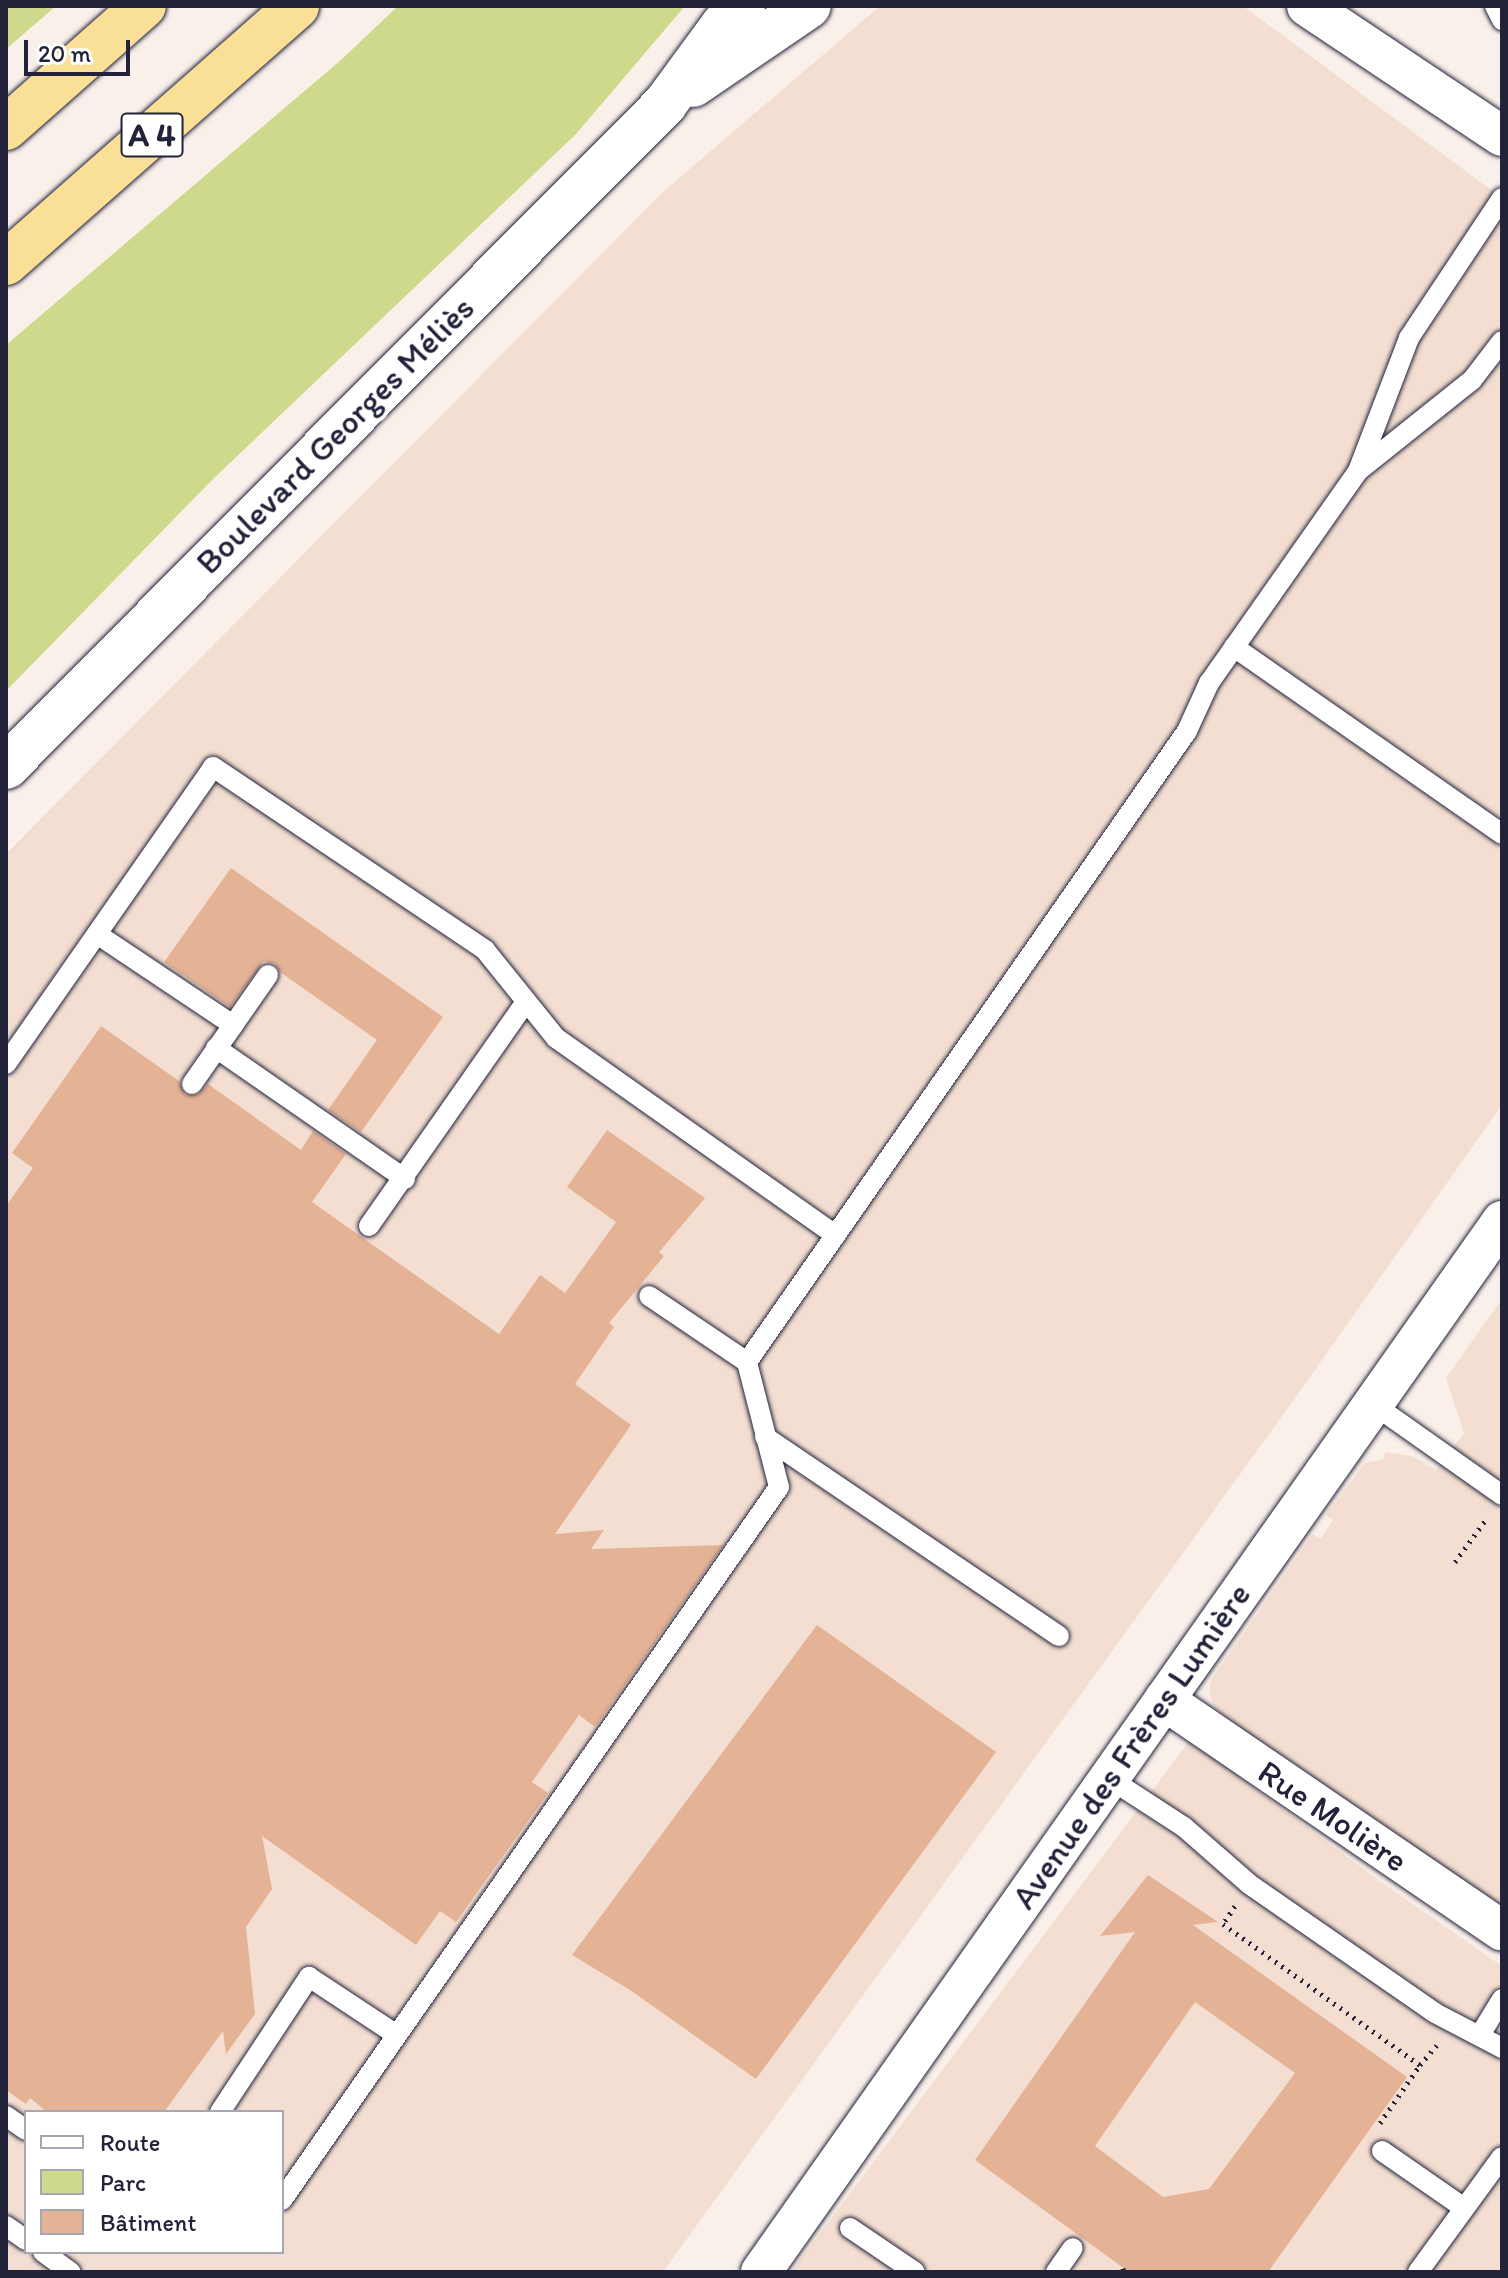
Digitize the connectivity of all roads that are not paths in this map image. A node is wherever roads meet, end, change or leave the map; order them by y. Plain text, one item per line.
1 (144, 6) edge
2 (297, 6) edge
3 (743, 6) edge
4 (809, 6) edge
5 (1307, 6) edge
6 (1495, 6) edge
7 (1502, 20) edge
8 (665, 104) junction
9 (6, 128) edge
10 (1502, 136) edge
11 (1502, 198) edge
12 (6, 263) edge
13 (1502, 341) edge
14 (1358, 471) junction
15 (1234, 647) junction
16 (6, 767) edge
17 (1502, 834) edge
18 (97, 934) junction
19 (268, 975) dead end
20 (526, 1002) junction
21 (233, 1025) junction
22 (216, 1048) junction
23 (6, 1064) edge
24 (192, 1084) dead end
25 (405, 1179) junction
26 (1502, 1221) edge
27 (369, 1226) dead end
28 (835, 1235) junction
29 (649, 1296) dead end
30 (747, 1362) junction
31 (1373, 1404) junction
32 (765, 1437) junction
33 (1502, 1495) edge
34 (1059, 1636) dead end
35 (1164, 1700) junction
36 (1107, 1777) junction
37 (1502, 1931) edge
38 (1502, 1999) edge
39 (397, 2035) junction
40 (1480, 2035) junction
41 (1502, 2048) edge
42 (221, 2110) edge
43 (6, 2116) edge
44 (24, 2129) edge
45 (1382, 2151) dead end
46 (1502, 2157) edge
47 (284, 2197) edge
48 (1464, 2208) junction
49 (6, 2226) edge
50 (850, 2228) dead end
51 (24, 2239) edge
52 (1073, 2248) dead end
53 (46, 2254) edge
54 (71, 2272) edge
55 (761, 2272) edge
56 (915, 2272) edge
57 (1056, 2272) edge
58 (1418, 2272) edge

1 - 9 highway
2 - 12 highway, A 4
3 - 8 main road, Boulevard Georges Méliès
4 - 8 main road, Boulevard Georges Méliès
5 - 10 street
6 - 7 lane
8 - 16 main road, Boulevard Georges Méliès
11 - 14 lane
13 - 14 lane
14 - 15 lane
15 - 17 lane
15 - 28 lane
18 - 20 lane
18 - 21 lane
18 - 23 lane
19 - 21 lane
20 - 25 lane
20 - 28 lane
21 - 22 lane
22 - 24 lane
22 - 25 lane
25 - 27 lane
26 - 31 street, Avenue des Frères Lumière
28 - 30 lane
29 - 30 lane
30 - 32 lane
31 - 33 lane
31 - 35 street, Avenue des Frères Lumière
32 - 34 lane
32 - 39 lane
35 - 36 street, Avenue des Frères Lumière
35 - 37 street, Rue Molière
36 - 40 lane
36 - 55 street, Avenue des Frères Lumière
38 - 40 lane
39 - 42 lane
39 - 47 lane
40 - 41 lane
43 - 44 lane
45 - 48 lane
46 - 48 lane
48 - 58 lane
49 - 51 lane
50 - 56 lane
52 - 57 lane
53 - 54 lane

